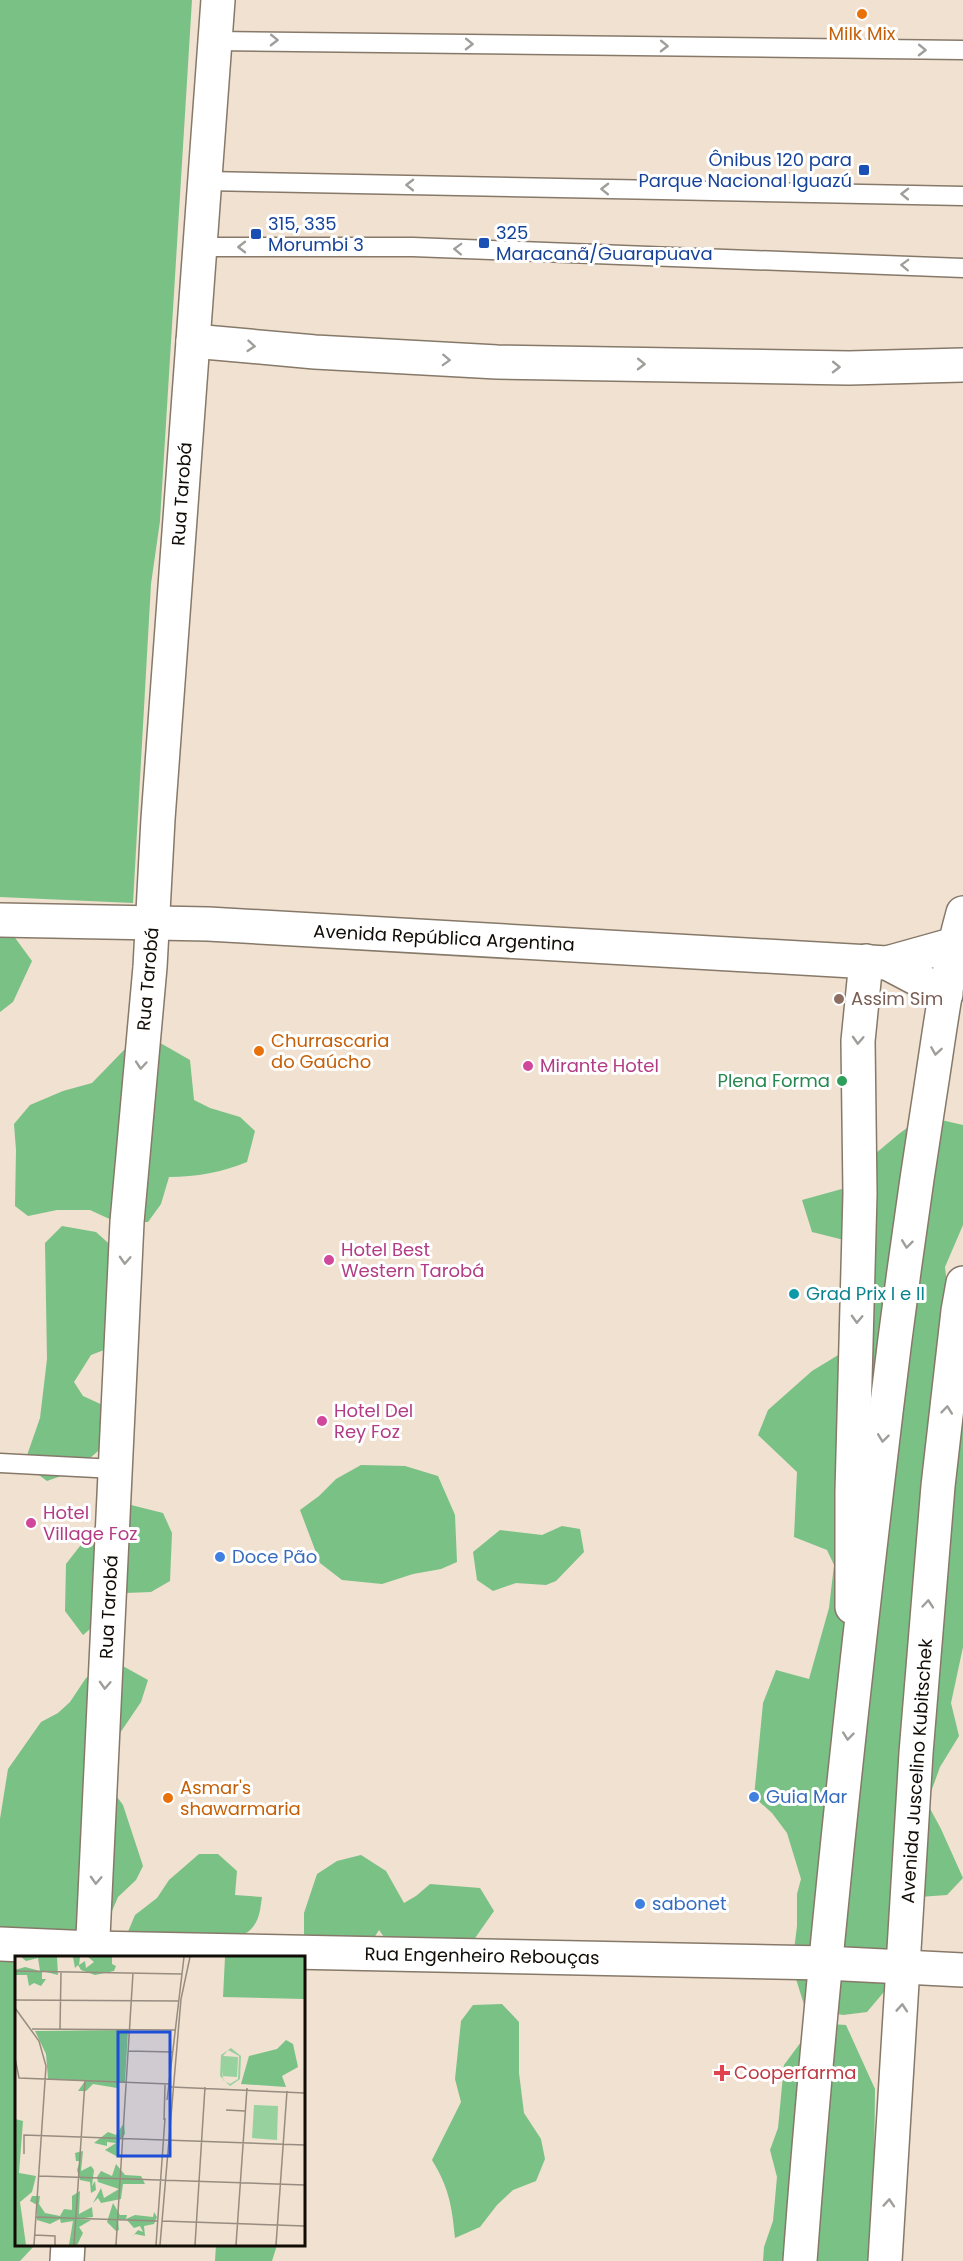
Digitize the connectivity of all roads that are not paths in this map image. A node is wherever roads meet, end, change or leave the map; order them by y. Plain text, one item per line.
1 (218, 0) edge
2 (216, 41) junction
3 (963, 50) edge
4 (205, 181) junction
5 (963, 196) edge
6 (201, 247) junction
7 (963, 268) edge
8 (193, 341) junction
9 (963, 365) edge
10 (963, 913) edge
11 (0, 920) edge
12 (153, 923) junction
13 (959, 944) edge
14 (876, 962) junction
15 (954, 995) edge
16 (963, 1283) edge
17 (0, 1463) edge
18 (115, 1469) junction
19 (851, 1699) junction
20 (0, 1944) edge
21 (92, 1953) edge
22 (292, 1956) edge
23 (304, 1956) edge
24 (825, 1964) junction
25 (905, 1968) junction
26 (963, 1970) edge
27 (68, 2246) edge
28 (67, 2261) edge
29 (800, 2261) edge
30 (885, 2261) edge

1 - 2 street, Rua Tarobá
2 -> 3 lane
2 - 4 street, Rua Tarobá
5 -> 4 lane
4 - 6 street, Rua Tarobá
7 -> 6 lane
6 - 8 street, Rua Tarobá
8 -> 9 street
8 - 12 street, Rua Tarobá
10 - 13 street
11 - 12 street, Avenida República Argentina
12 - 14 street, Avenida República Argentina
12 -> 18 street, Rua Tarobá
13 - 14 street, Avenida República Argentina
13 - 15 street
14 - 15 street, Avenida República Argentina
14 -> 19 street
15 -> 19 street
25 -> 16 street, Avenida Juscelino Kubitschek
17 - 18 lane
18 -> 21 street, Rua Tarobá
19 -> 24 street
20 - 21 street, Rua Engenheiro Rebouças
21 - 22 street, Rua Engenheiro Rebouças
23 - 24 street, Rua Engenheiro Rebouças
24 - 25 street, Rua Engenheiro Rebouças
24 - 29 street
25 - 26 street, Rua Engenheiro Rebouças
30 -> 25 street, Avenida Juscelino Kubitschek
27 - 28 street

